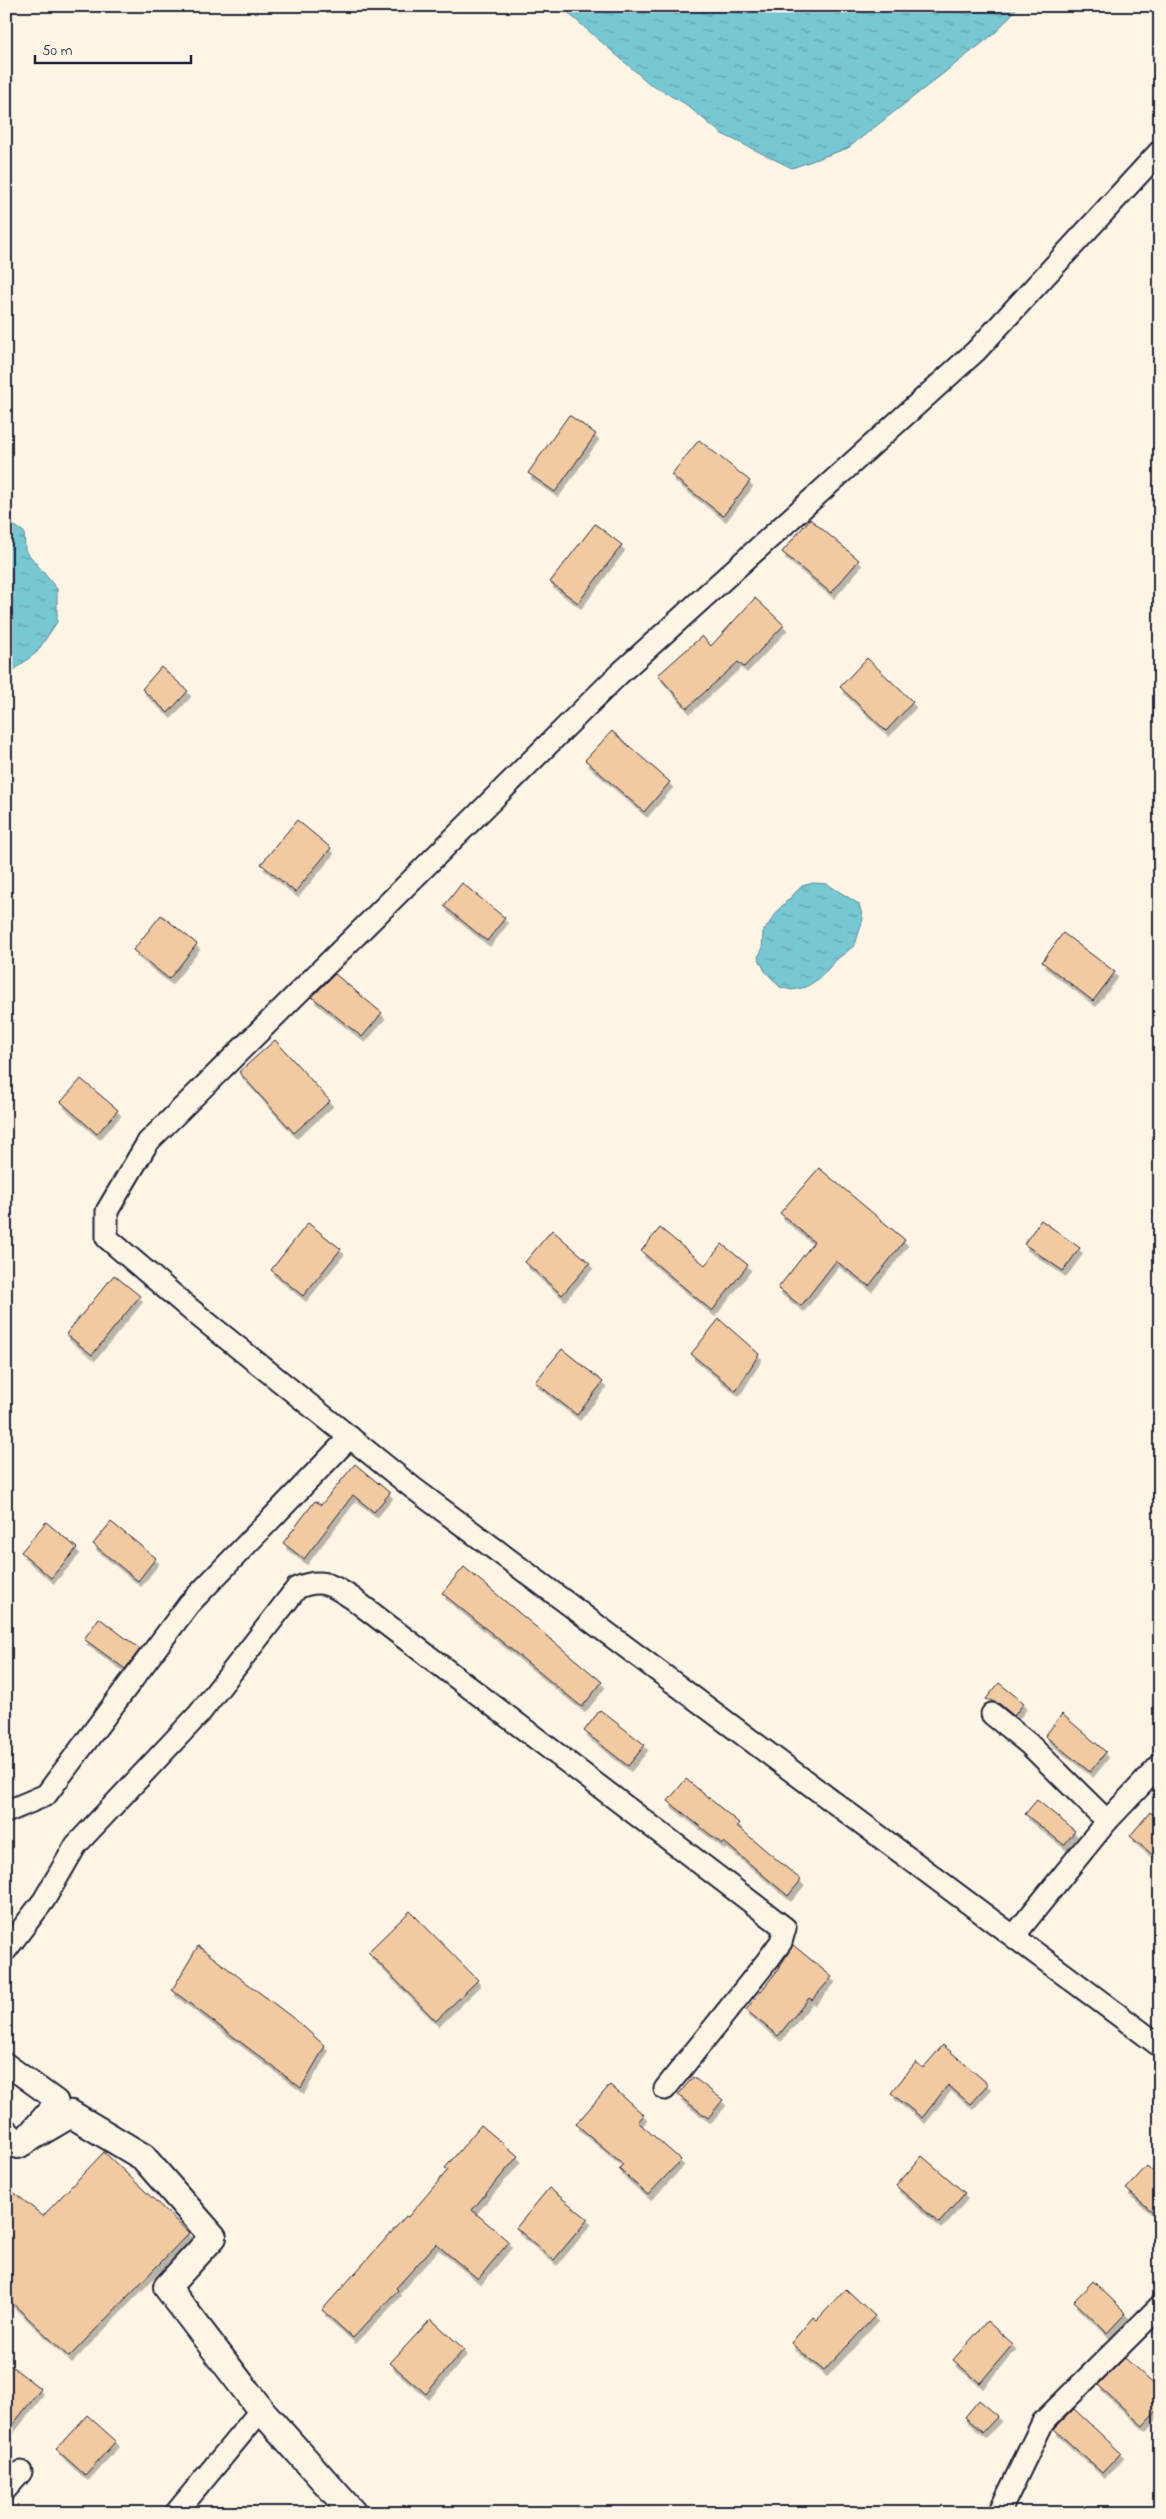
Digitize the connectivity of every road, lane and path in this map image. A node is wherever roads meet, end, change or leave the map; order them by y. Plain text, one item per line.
1 (1160, 151) edge
2 (350, 1437) junction
3 (992, 1714) dead end
4 (1160, 1765) edge
5 (6, 1812) edge
6 (1107, 1821) junction
7 (1014, 1936) junction
8 (6, 1950) edge
9 (1160, 2046) edge
10 (6, 2064) edge
11 (665, 2089) dead end
12 (12, 2139) edge
13 (1160, 2306) edge
14 (261, 2410) junction
15 (21, 2472) dead end
16 (6, 2489) edge
17 (176, 2513) edge
18 (353, 2513) edge
19 (999, 2513) edge

1 - 2 street
2 - 5 street
2 - 7 street
3 - 6 street
4 - 6 street
6 - 7 street
7 - 9 street
8 - 11 street
10 - 12 street
12 - 14 street
13 - 19 street
14 - 17 street
14 - 18 street
15 - 16 street

